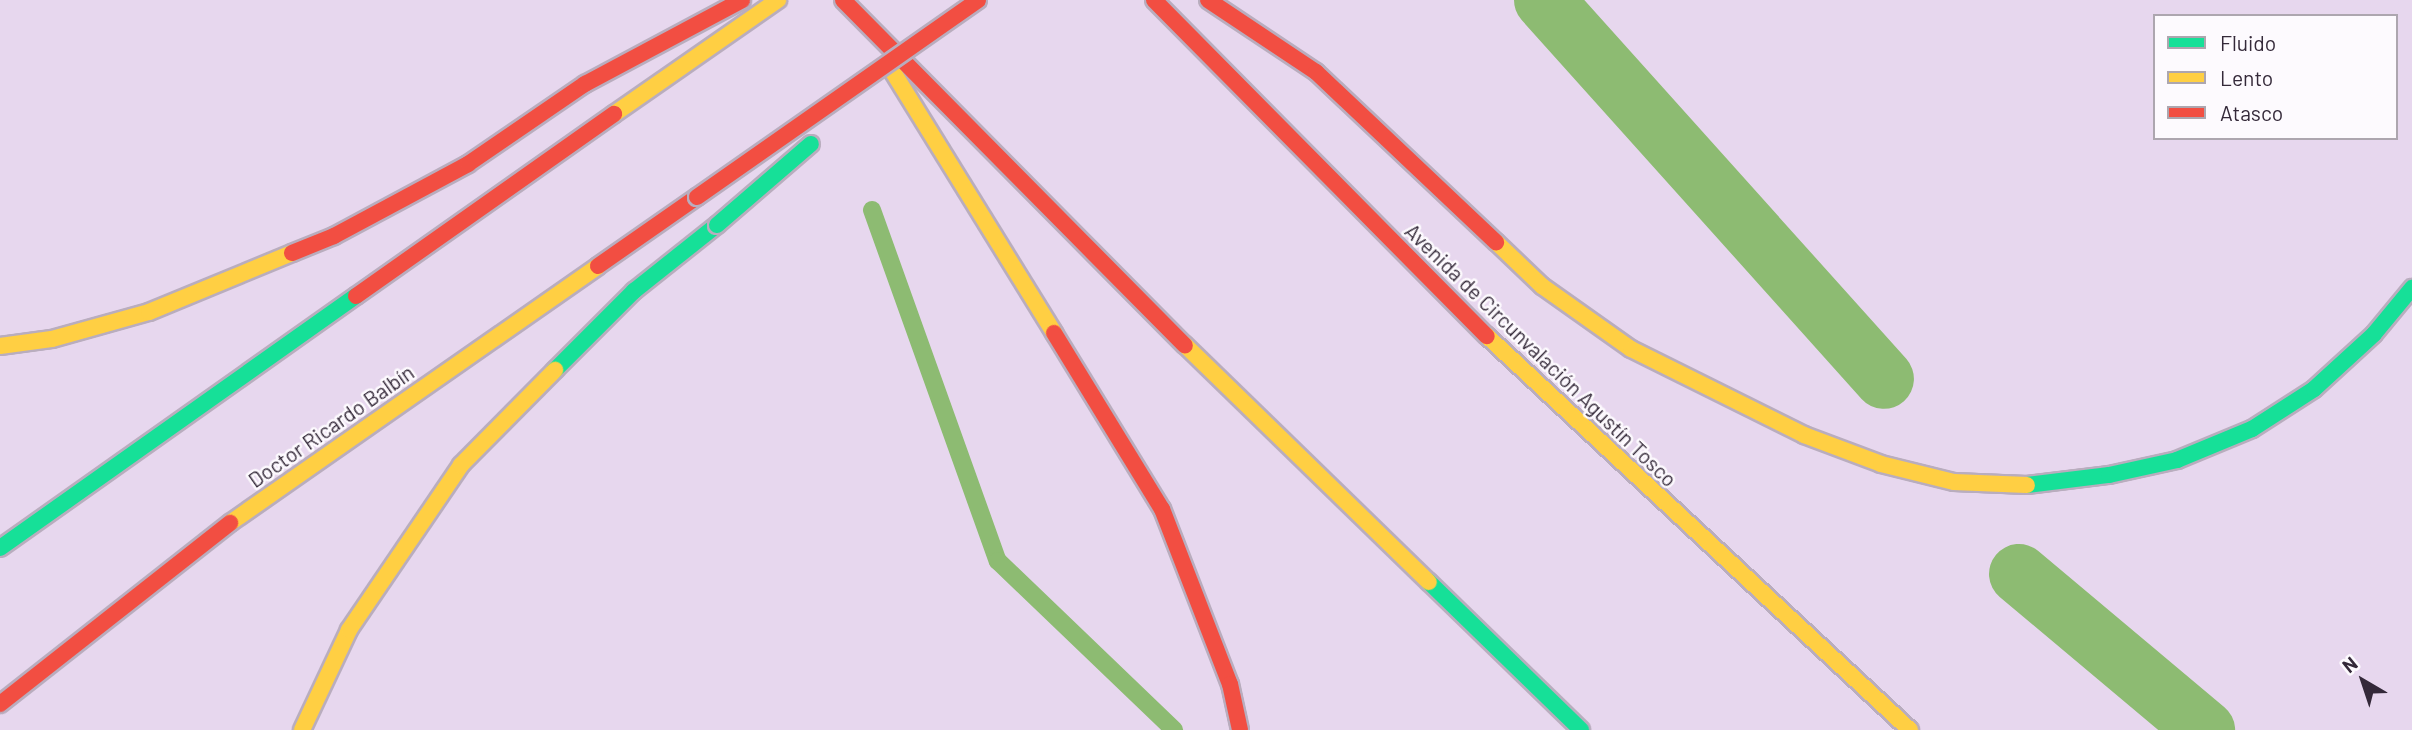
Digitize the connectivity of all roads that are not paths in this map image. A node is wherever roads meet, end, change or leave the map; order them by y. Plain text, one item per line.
1 (742, 0) edge
2 (778, 0) edge
3 (843, 0) edge
4 (1154, 0) edge
5 (1208, 0) edge
6 (975, 2) edge
7 (861, 19) junction
8 (2412, 288) edge
9 (0, 346) edge
10 (0, 548) edge
11 (0, 704) edge
12 (302, 730) edge
13 (1240, 730) edge
14 (1581, 730) edge
15 (1910, 730) edge

1 - 9 main road
2 - 10 main road
3 - 7 main road
4 - 15 main road, Avenida de Circunvalación Agustín Tosco
5 - 8 main road
6 - 11 main road, Doctor Ricardo Balbín, bridge
6 - 12 main road, bridge
7 - 13 main road
7 - 14 main road

